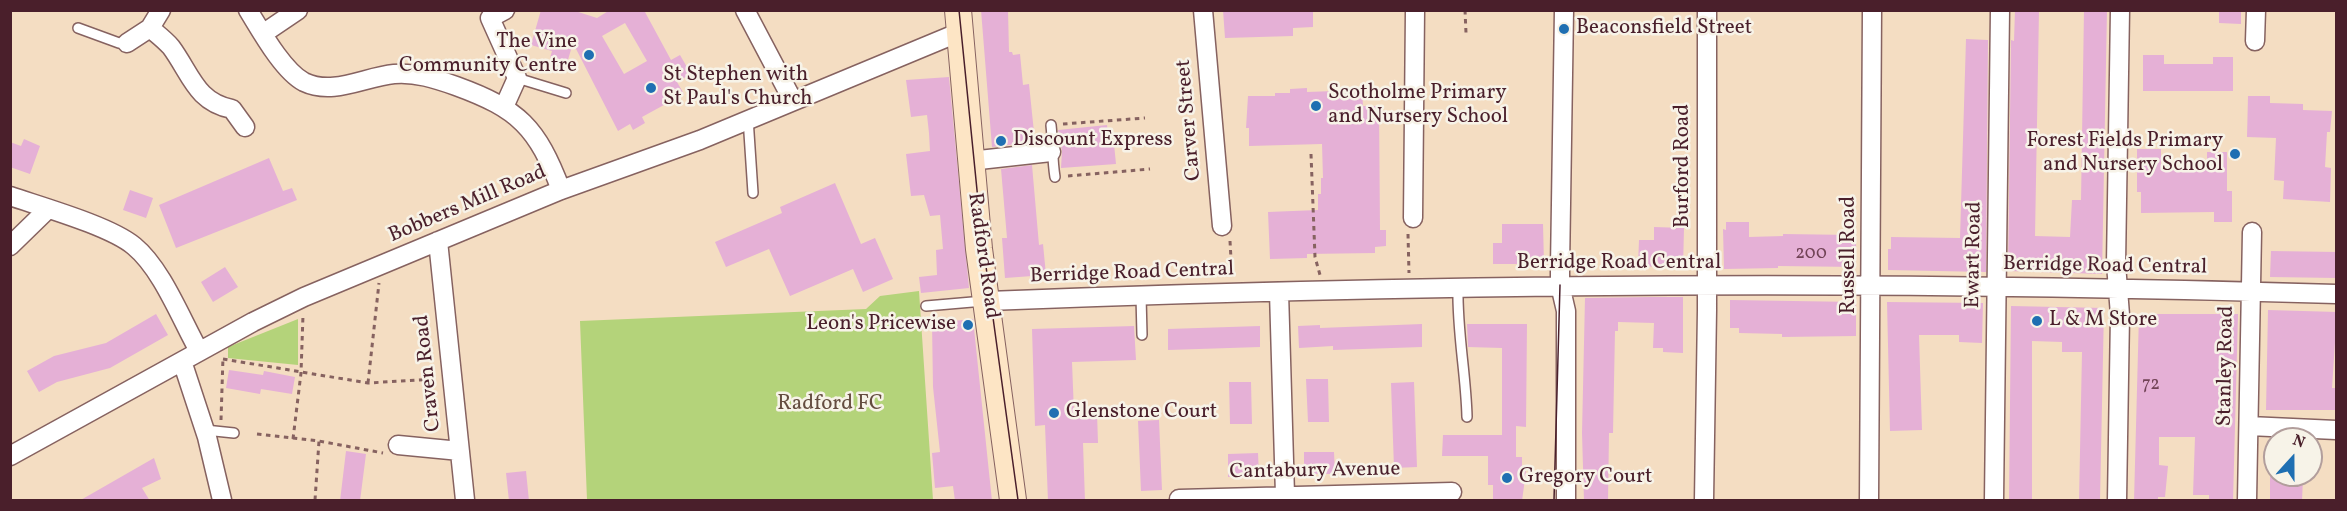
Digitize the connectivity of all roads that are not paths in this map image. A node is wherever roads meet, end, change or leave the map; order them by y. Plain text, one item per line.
1 (161, 10) edge
2 (248, 10) edge
3 (298, 10) edge
4 (504, 10) edge
5 (745, 10) edge
6 (1203, 10) edge
7 (1415, 10) edge
8 (1564, 10) edge
9 (1707, 10) edge
10 (1872, 10) edge
11 (2000, 10) edge
12 (2120, 10) edge
13 (2256, 10) edge
14 (959, 21) edge
15 (78, 28) dead end
16 (150, 28) junction
17 (264, 33) junction
18 (2256, 42) dead end
19 (128, 44) joint
20 (517, 78) junction
21 (566, 93) dead end
22 (793, 100) junction
23 (504, 107) junction
24 (748, 118) junction
25 (1051, 125) road end
26 (245, 127) dead end
27 (1051, 152) junction
28 (970, 161) junction
29 (1055, 177) road end
30 (561, 190) junction
31 (753, 192) dead end
32 (10, 196) edge
33 (48, 209) junction
34 (1413, 218) road end
35 (1222, 226) road end
36 (2252, 232) dead end
37 (438, 242) junction
38 (10, 246) edge
39 (1560, 285) junction
40 (1707, 285) junction
41 (1872, 286) junction
42 (1458, 288) junction
43 (1996, 288) junction
44 (2118, 289) junction
45 (2250, 291) junction
46 (1279, 292) junction
47 (2337, 294) edge
48 (1141, 296) junction
49 (988, 301) junction
50 (927, 306) dead end
51 (1142, 335) dead end
52 (199, 351) junction
53 (182, 361) junction
54 (1467, 417) dead end
55 (2249, 426) junction
56 (2337, 430) edge
57 (213, 431) junction
58 (234, 433) dead end
59 (392, 449) road end
60 (460, 451) junction
61 (10, 456) edge
62 (1452, 492) dead end
63 (1285, 495) junction
64 (1179, 499) dead end
65 (222, 501) edge
66 (465, 501) edge
67 (1013, 501) edge
68 (1566, 501) edge
69 (1704, 501) edge
70 (1869, 501) edge
71 (1994, 501) edge
72 (2117, 501) edge
73 (2247, 501) edge

1 - 16 street
2 - 17 street
3 - 17 street
4 - 20 street
5 - 22 street
6 - 35 street, Carver Street
7 - 34 street
8 - 39 street
9 - 40 street, Burford Road
10 - 41 street, Russell Road
11 - 43 street, Ewart Road
12 - 44 street
13 - 18 street
14 - 22 street, Bobbers Mill Road
14 - 28 street, Radford Road
15 - 19 lane
16 - 19 street
16 - 26 street
17 - 23 street
20 - 21 lane
20 - 23 street
22 - 24 street, Bobbers Mill Road
23 - 30 street
24 - 30 street, Bobbers Mill Road
24 - 31 lane
25 - 27 lane
27 - 28 street
27 - 29 lane
28 - 49 street, Radford Road
30 - 37 street, Bobbers Mill Road
32 - 33 street
33 - 38 street
33 - 52 street
36 - 45 street, Stanley Road
37 - 52 street, Bobbers Mill Road
37 - 60 street, Craven Road
39 - 40 street, Berridge Road Central
39 - 42 street, Berridge Road Central
39 - 68 street
40 - 41 street, Berridge Road Central
40 - 69 street, Burford Road
41 - 43 street, Berridge Road Central
41 - 70 street, Russell Road
42 - 46 street, Berridge Road Central
42 - 54 lane
43 - 44 street, Berridge Road Central
43 - 71 street, Ewart Road
44 - 45 street, Berridge Road Central
44 - 72 street
45 - 47 street, Berridge Road Central
45 - 55 street, Stanley Road
46 - 48 street, Berridge Road Central
46 - 63 street
48 - 49 street, Berridge Road Central
48 - 51 lane
49 - 50 lane
49 - 67 street, Radford Road
52 - 53 street, Bobbers Mill Road
53 - 57 street
53 - 61 street, Bobbers Mill Road
55 - 56 street
55 - 73 street, Stanley Road
57 - 58 lane
57 - 65 street
59 - 60 street
60 - 66 street, Craven Road
62 - 63 street, Cantabury Avenue
63 - 64 street, Cantabury Avenue

